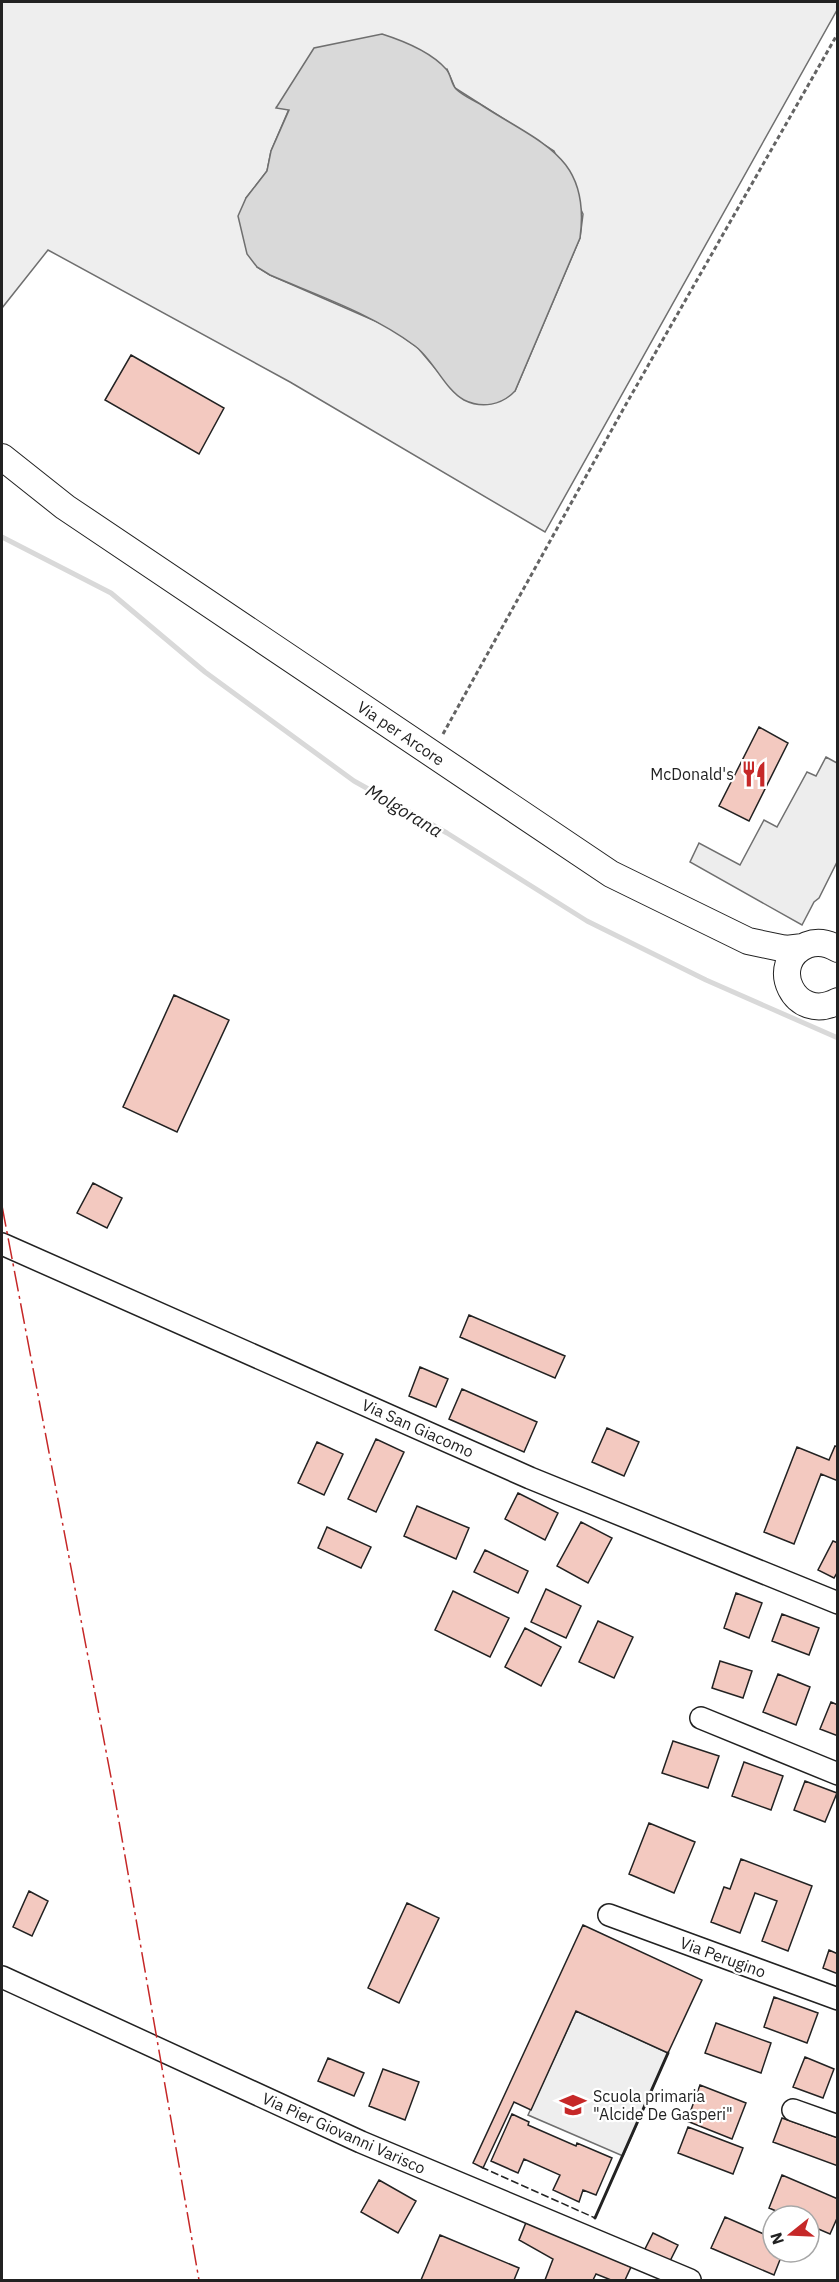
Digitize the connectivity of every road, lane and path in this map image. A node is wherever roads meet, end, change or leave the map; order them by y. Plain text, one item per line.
1 (837, 33) edge
2 (2, 457) edge
3 (2, 473) edge
4 (65, 507) junction
5 (432, 754) junction
6 (748, 941) junction
7 (803, 947) junction
8 (837, 949) edge
9 (787, 978) junction
10 (835, 1003) edge
11 (2, 1244) edge
12 (837, 1603) edge
13 (701, 1718) dead end
14 (837, 1774) edge
15 (609, 1915) dead end
16 (2, 1977) edge
17 (837, 1999) edge
18 (794, 2110) dead end
19 (837, 2126) edge
20 (690, 2280) edge

1 - 5 path
2 - 4 main road
3 - 4 main road
4 - 5 main road, Via per Arcore
5 - 6 main road, Via per Arcore
6 - 7 main road, Via per Arcore
6 - 9 main road, Via per Arcore
7 - 8 main road, Via per Arcore
7 - 9 main road
9 - 10 main road, Via per Arcore
11 - 12 street, Via San Giacomo
13 - 14 street
15 - 17 street, Via Perugino
16 - 20 street, Via Pier Giovanni Varisco
18 - 19 street

